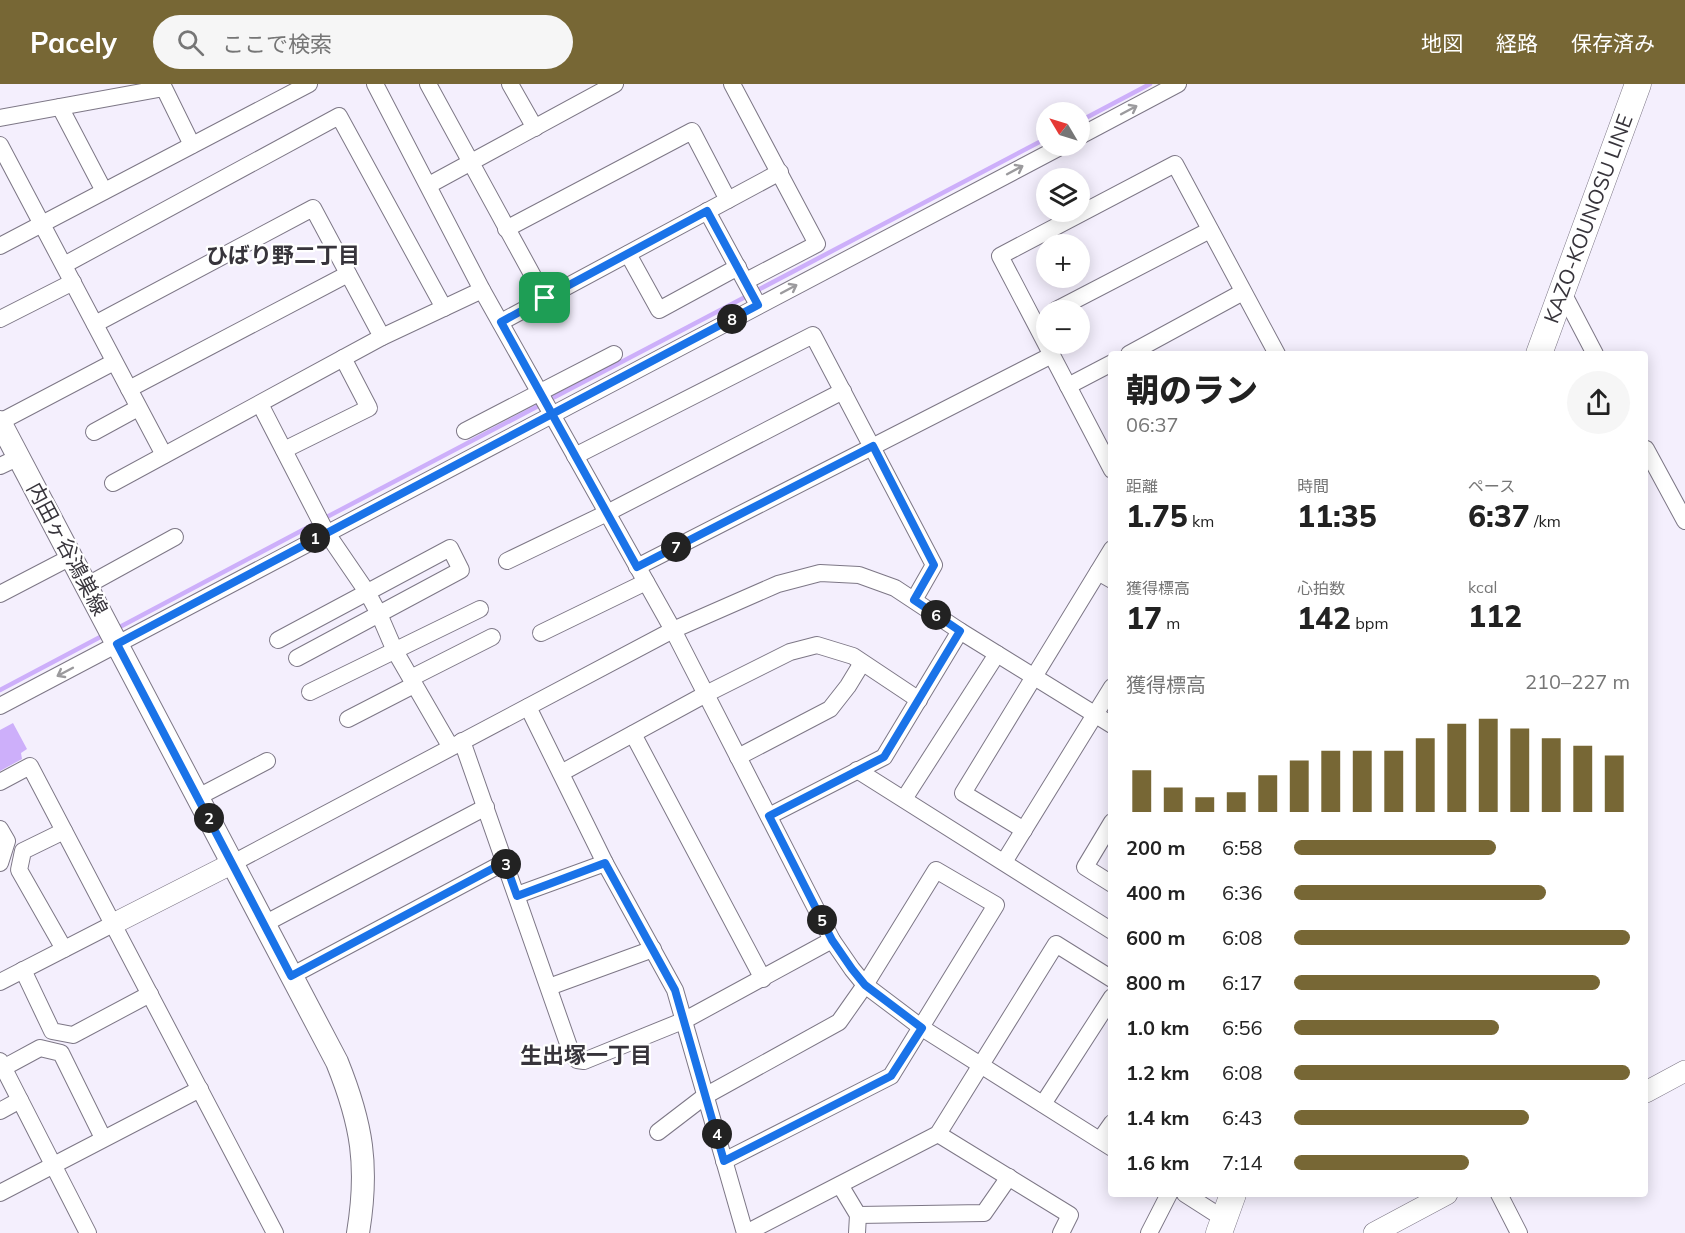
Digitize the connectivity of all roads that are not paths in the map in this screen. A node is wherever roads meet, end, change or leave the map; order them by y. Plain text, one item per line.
1 (309, 84) edge
2 (375, 84) edge
3 (428, 84) edge
4 (510, 84) edge
5 (615, 84) edge
6 (732, 84) edge
7 (1178, 84) edge
8 (1638, 84) edge
9 (596, 88) edge
10 (60, 107) junction
11 (0, 118) edge
12 (535, 128) junction
13 (1090, 131) edge
14 (0, 145) edge
15 (192, 145) junction
16 (1043, 156) edge
17 (470, 164) junction
18 (780, 172) junction
19 (429, 185) junction
20 (104, 191) junction
21 (728, 200) junction
22 (707, 211) junction
23 (42, 223) junction
24 (506, 229) junction
25 (1210, 230) junction
26 (0, 246) edge
27 (628, 254) junction
28 (64, 265) junction
29 (348, 274) junction
30 (742, 274) junction
31 (73, 282) junction
32 (483, 290) junction
33 (1562, 291) junction
34 (1243, 292) junction
35 (545, 298) junction
36 (1075, 300) edge
37 (758, 305) junction
38 (444, 308) junction
39 (1036, 310) edge
40 (0, 319) edge
41 (501, 322) junction
42 (95, 324) junction
43 (382, 337) junction
44 (1135, 351) edge
45 (1275, 351) edge
46 (1540, 351) edge
47 (1593, 351) edge
48 (614, 354) dead end
49 (1052, 356) joint
50 (343, 358) junction
51 (114, 362) junction
52 (1108, 365) edge
53 (1068, 387) junction
54 (129, 389) junction
55 (843, 391) junction
56 (540, 393) junction
57 (260, 404) junction
58 (138, 408) junction
59 (552, 414) junction
60 (0, 422) edge
61 (94, 432) dead end
62 (465, 432) dead end
63 (873, 446) junction
64 (1106, 448) edge
65 (284, 450) junction
66 (1648, 453) edge
67 (165, 455) junction
68 (575, 456) junction
69 (9, 462) edge
70 (113, 483) dead end
71 (607, 513) junction
72 (1685, 521) edge
73 (326, 532) junction
74 (175, 537) dead end
75 (71, 557) junction
76 (507, 561) dead end
77 (637, 567) junction
78 (1105, 576) edge
79 (646, 582) junction
80 (86, 586) junction
81 (367, 592) junction
82 (0, 594) edge
83 (914, 600) junction
84 (480, 609) dead end
85 (379, 614) junction
86 (673, 630) junction
87 (960, 631) junction
88 (541, 633) dead end
89 (492, 637) dead end
90 (278, 640) dead end
91 (117, 644) junction
92 (395, 651) junction
93 (997, 654) junction
94 (297, 658) dead end
95 (862, 663) junction
96 (1035, 676) junction
97 (413, 682) junction
98 (310, 692) dead end
99 (1108, 693) edge
100 (706, 694) junction
101 (919, 700) junction
102 (0, 706) edge
103 (528, 707) junction
104 (1094, 714) junction
105 (348, 719) dead end
106 (1108, 723) edge
107 (633, 734) junction
108 (456, 744) junction
109 (738, 757) junction
110 (267, 761) dead end
111 (857, 770) junction
112 (561, 773) junction
113 (0, 782) edge
114 (198, 797) junction
115 (904, 799) junction
116 (486, 807) junction
117 (769, 816) junction
118 (1108, 829) edge
119 (0, 830) edge
120 (1024, 830) junction
121 (64, 831) junction
122 (505, 862) junction
123 (1004, 862) junction
124 (0, 863) edge
125 (233, 863) junction
126 (605, 863) junction
127 (1108, 881) edge
128 (517, 896) junction
129 (113, 924) junction
130 (264, 924) junction
131 (1108, 928) edge
132 (832, 940) junction
133 (64, 949) junction
134 (653, 949) junction
135 (23, 970) junction
136 (291, 976) junction
137 (1108, 976) edge
138 (763, 979) junction
139 (0, 982) edge
140 (865, 985) junction
141 (549, 987) junction
142 (150, 994) junction
143 (1108, 1002) edge
144 (685, 1020) junction
145 (922, 1028) junction
146 (2, 1064) edge
147 (981, 1066) junction
148 (1685, 1071) edge
149 (200, 1089) junction
150 (1648, 1091) edge
151 (705, 1096) junction
152 (20, 1100) junction
153 (1043, 1104) junction
154 (0, 1111) edge
155 (658, 1132) dead end
156 (938, 1134) junction
157 (104, 1138) junction
158 (1106, 1144) edge
159 (724, 1161) junction
160 (53, 1165) junction
161 (1009, 1177) junction
162 (840, 1185) junction
163 (0, 1193) edge
164 (1167, 1197) edge
165 (1188, 1197) edge
166 (1232, 1197) edge
167 (1441, 1197) edge
168 (1501, 1197) edge
169 (858, 1215) junction
170 (1221, 1226) edge
171 (88, 1233) edge
172 (275, 1233) edge
173 (358, 1233) edge
174 (746, 1233) edge
175 (857, 1233) edge
176 (1061, 1233) edge
177 (1149, 1233) edge
178 (1374, 1233) edge
179 (1519, 1233) edge

1 - 15 street
2 - 19 street
3 - 17 street
4 - 12 street
5 - 9 street
6 - 18 street
13 -> 7 street
8 - 33 main road, KAZO-KOUNOSU LINE
9 - 12 street
10 - 11 street
10 - 15 street
10 - 20 street
12 - 17 street
14 - 23 street
15 - 20 street
37 -> 16 street
17 - 19 street
17 - 24 street
18 - 21 street
18 - 30 street
19 - 32 street
20 - 23 street
21 - 22 street
21 - 24 street
22 - 27 street
22 - 30 street
23 - 26 street
23 - 28 street
24 - 35 street
25 - 34 street
25 - 36 street
25 - 39 street
27 - 30 street
27 - 35 street
28 - 31 street
28 - 38 street
29 - 42 street
29 - 43 street
29 - 54 street
30 - 37 street
31 - 40 street
31 - 42 street
32 - 38 street
32 - 41 street
33 - 46 main road, KAZO-KOUNOSU LINE
33 - 47 street
34 - 44 street
34 - 45 street
35 - 41 street
37 - 59 street
38 - 43 street
41 - 56 street
42 - 51 street
43 - 50 street
48 - 56 street
49 - 53 street
49 - 63 street
50 - 57 street
50 - 65 street
51 - 54 street
51 - 60 street
52 - 53 street
53 - 64 street
54 - 58 street
55 - 63 street
55 - 68 street
55 - 71 street
56 - 59 street
56 - 62 street
57 - 65 street
57 - 67 street
58 - 61 street
58 - 67 street
59 - 68 street
59 - 73 street
60 - 69 main road, 内田ヶ谷鴻巣線
63 - 77 street
63 - 83 street
65 - 73 street
66 - 72 street
67 - 70 street
68 - 71 street
69 - 75 main road, 内田ヶ谷鴻巣線
71 - 76 street
71 - 77 street
73 - 81 street
73 - 91 street
74 - 80 street
75 - 80 main road, 内田ヶ谷鴻巣線
75 - 82 street
77 - 79 street
78 - 96 street
79 - 86 street
79 - 88 street
80 - 91 main road, 内田ヶ谷鴻巣線
81 - 85 street
81 - 85 street
81 - 90 street
83 - 86 street
83 - 87 street
84 - 92 street
85 - 92 street
85 - 94 street
86 - 100 street
86 - 103 street
87 - 93 street
87 - 101 street
89 - 97 street
91 -> 102 street
91 - 114 main road, 内田ヶ谷鴻巣線
92 - 97 street
92 - 98 street
93 - 96 street
93 - 115 street
95 - 100 street
95 - 101 street
95 - 109 street
96 - 104 street
96 - 120 street
97 - 105 street
97 - 108 street
99 - 104 street
100 - 107 street
100 - 109 street
101 - 111 street
103 - 108 street
103 - 112 street
104 - 106 street
104 - 120 street
107 - 112 street
107 - 138 street
108 - 116 street
108 - 125 street
109 - 117 street
110 - 114 street
111 - 115 street
111 - 117 street
112 - 126 street
113 - 121 street
114 - 125 main road, 内田ヶ谷鴻巣線
115 - 123 street
116 - 122 street
116 - 130 street
117 - 132 street
118 - 127 street
119 - 124 street
120 - 123 street
121 - 129 street
121 - 133 street
122 - 128 street
122 - 136 street
123 - 131 street
125 - 129 street
125 - 130 main road, 内田ヶ谷鴻巣線
126 - 128 street
126 - 134 street
128 - 141 street
129 - 133 street
129 - 142 street
130 - 136 main road, 内田ヶ谷鴻巣線
132 - 138 street
132 - 140 street
133 - 135 street
134 - 141 street
134 - 144 street
135 - 139 street
135 - 142 street
136 - 173 main road, 内田ヶ谷鴻巣線
137 - 147 street
138 - 144 street
140 - 145 street
140 - 145 street
140 - 151 street
141 - 144 street
142 - 149 street
143 - 153 street
144 - 151 street
145 - 147 street
145 - 159 street
146 - 152 street
146 - 157 street
147 - 153 street
147 - 156 street
148 - 150 street
149 - 157 street
149 - 172 street
151 - 155 street
151 - 159 street
152 - 154 street
152 - 160 street
153 - 158 street
156 - 161 street
156 - 162 street
157 - 160 street
159 - 174 street
160 - 163 street
160 - 171 street
161 - 169 street
161 - 176 street
162 - 169 street
162 - 174 street
164 - 177 street
165 - 170 street
166 - 170 main road
167 - 178 street
168 - 179 street
169 - 175 street

